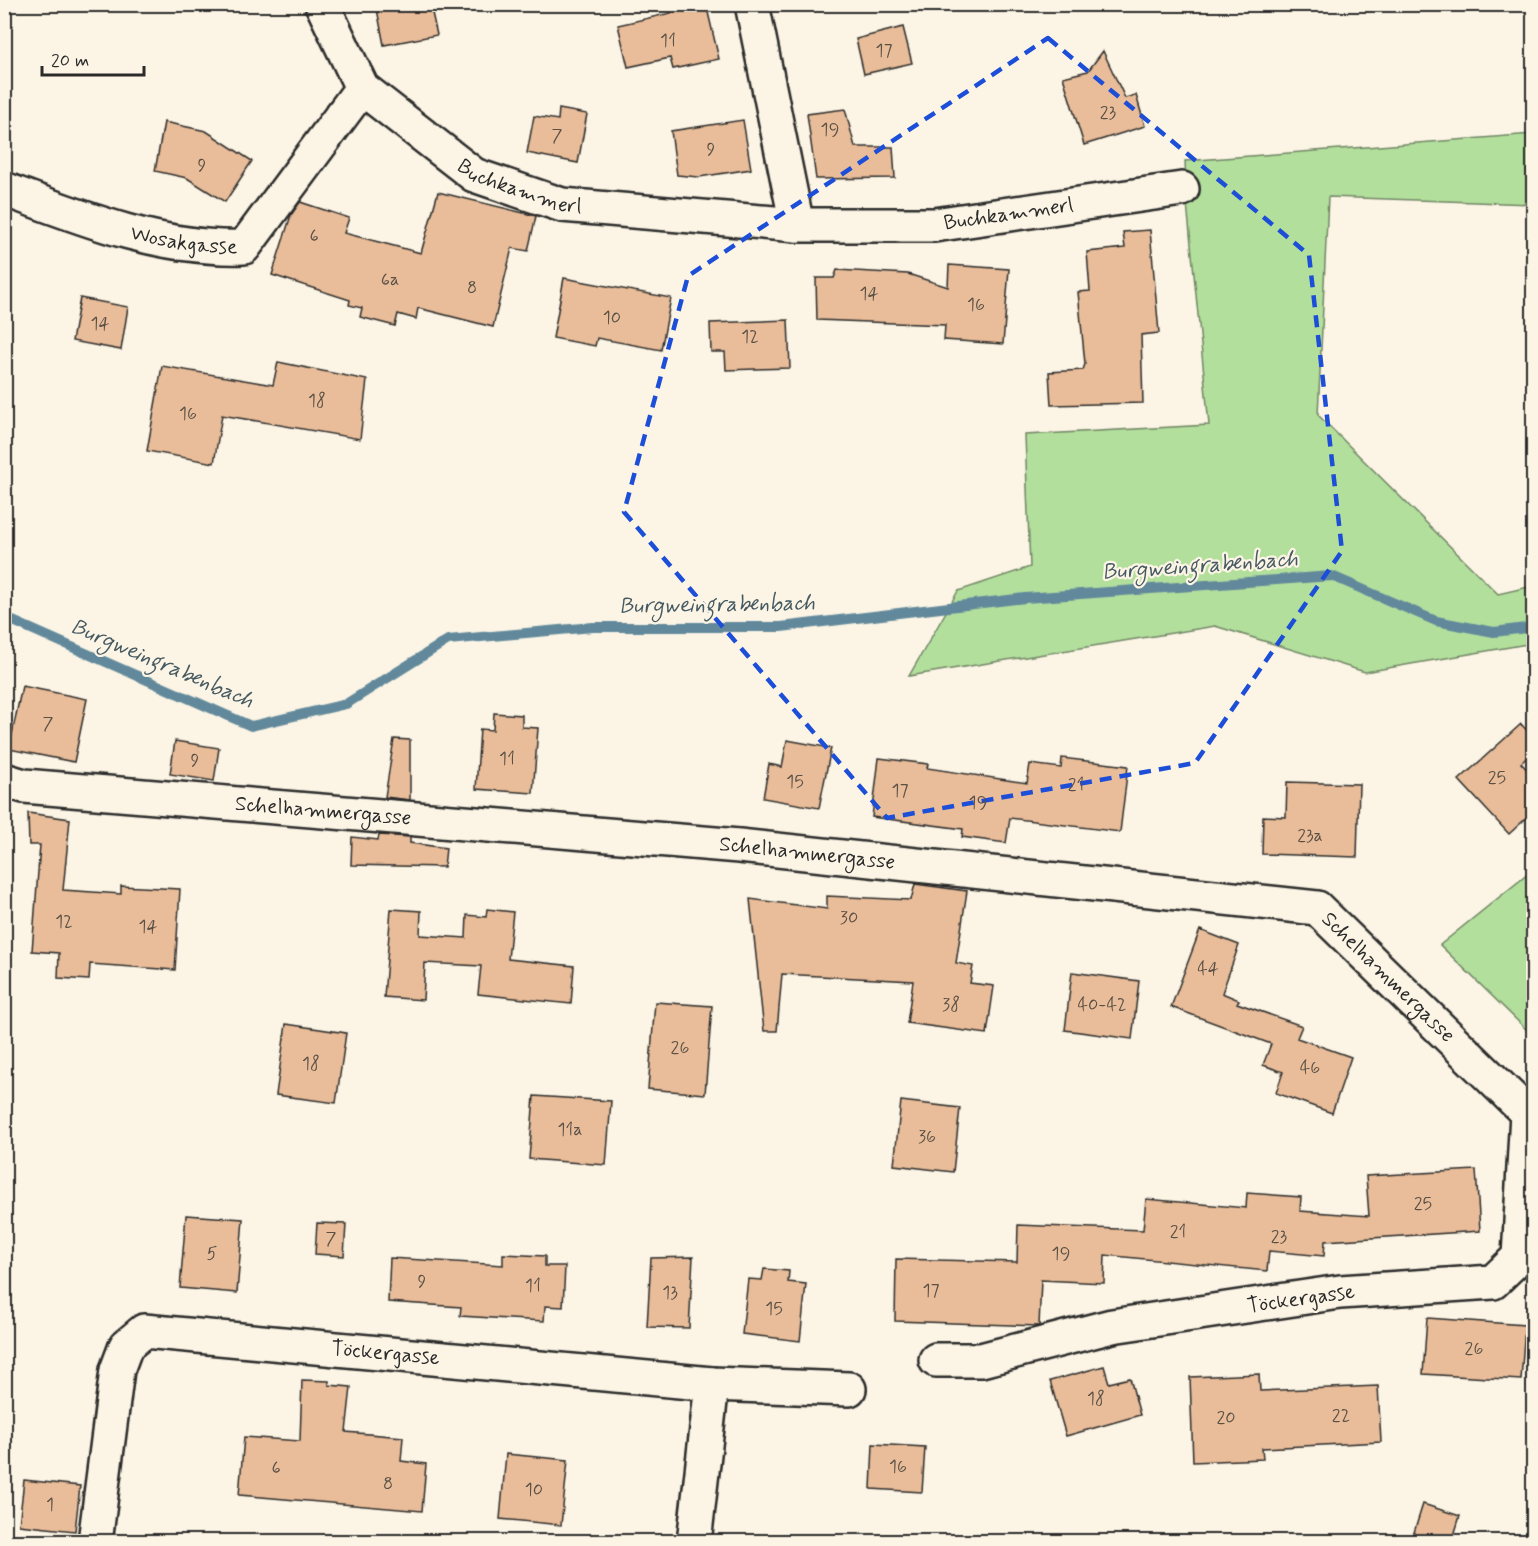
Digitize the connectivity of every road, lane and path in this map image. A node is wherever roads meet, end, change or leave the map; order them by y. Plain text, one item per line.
1 (322, 4) edge
2 (752, 4) edge
3 (362, 88) junction
4 (4, 189) edge
5 (1182, 189) dead end
6 (797, 225) junction
7 (4, 780) edge
8 (1527, 1113) joint
9 (936, 1360) dead end
10 (712, 1384) junction
11 (849, 1389) dead end
12 (95, 1542) edge
13 (694, 1542) edge

1 - 3 street, Buchkammerl
2 - 6 street
3 - 4 street, Wosakgasse
3 - 6 street, Buchkammerl
5 - 6 street, Buchkammerl
7 - 8 street, Schelhammergasse
8 - 9 street, Töckergasse
10 - 11 street, Töckergasse
10 - 12 street, Töckergasse
10 - 13 street

